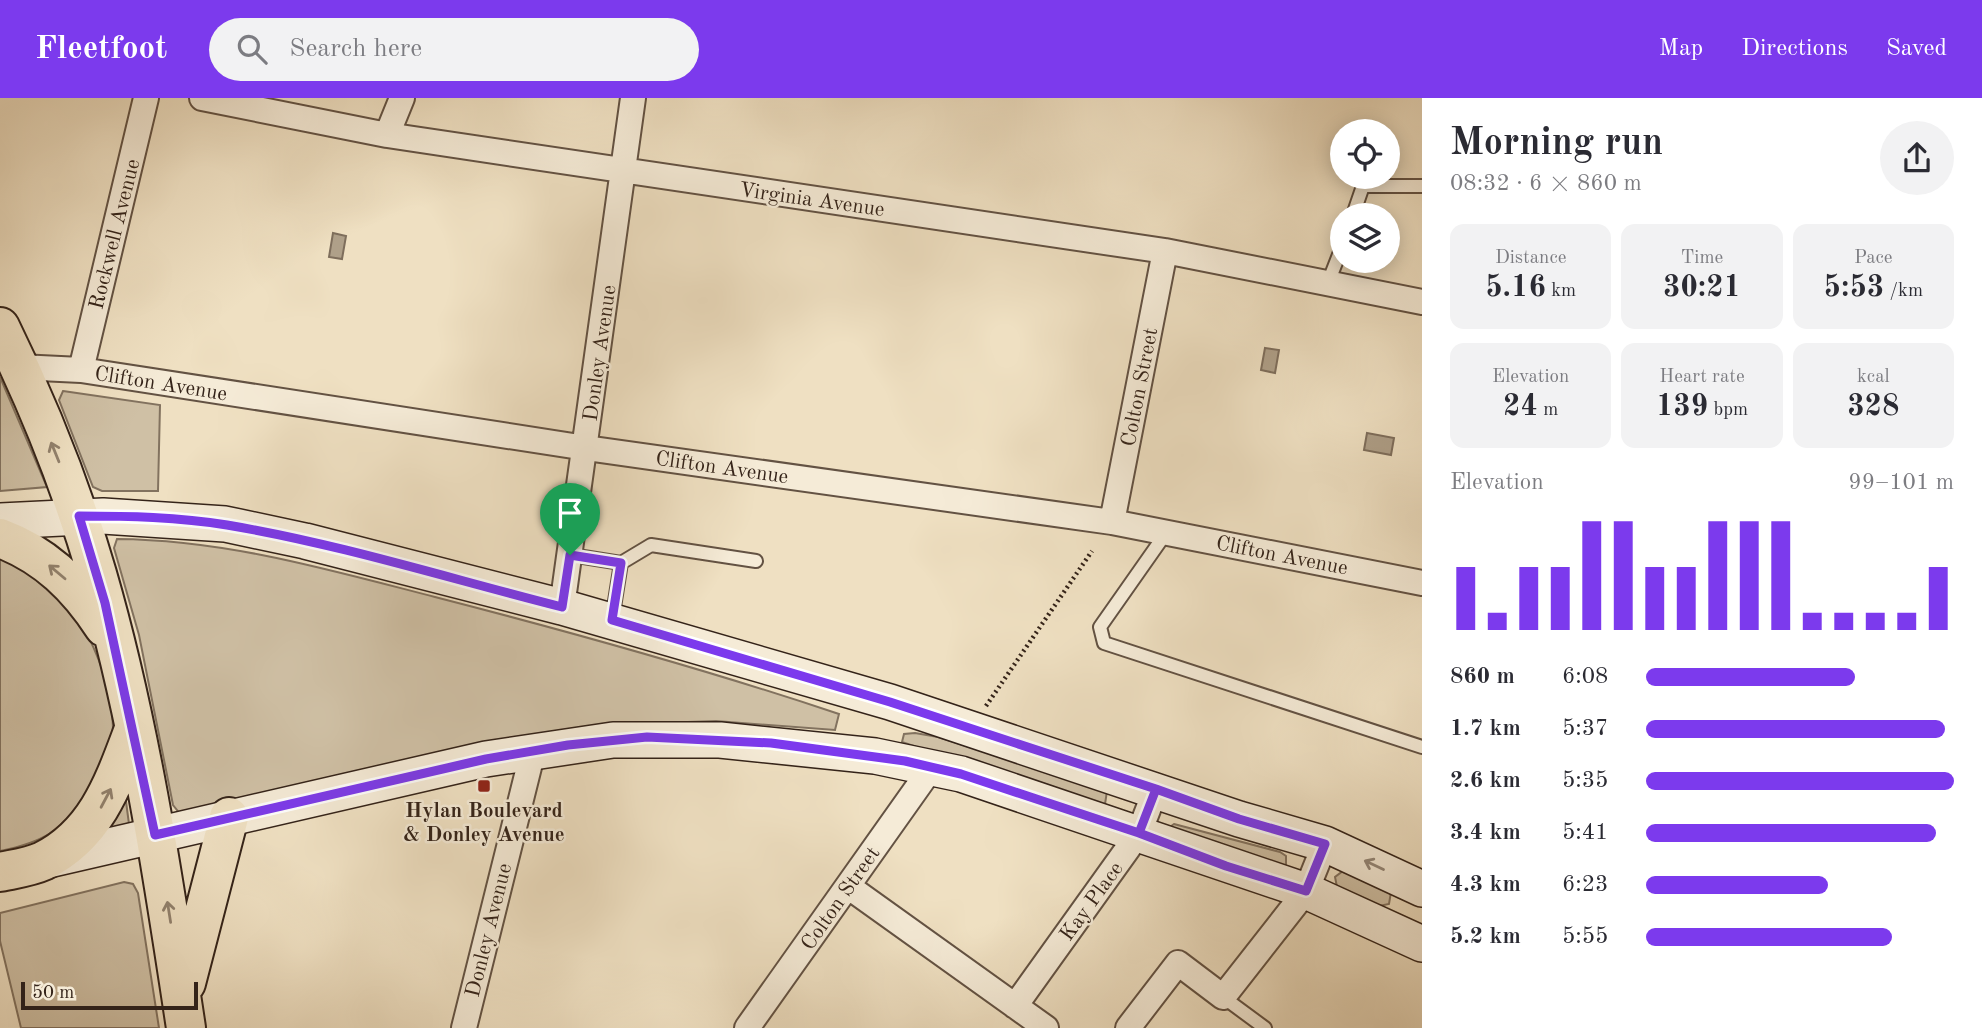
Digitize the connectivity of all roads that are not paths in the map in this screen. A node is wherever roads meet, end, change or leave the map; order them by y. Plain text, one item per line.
1 (146, 98) edge
2 (202, 98) edge
3 (402, 98) edge
4 (633, 98) edge
5 (387, 135) junction
6 (623, 170) junction
7 (1422, 186) edge
8 (1357, 203) edge
9 (1165, 251) junction
10 (1332, 273) edge
11 (1328, 284) junction
12 (1422, 302) edge
13 (0, 327) edge
14 (19, 367) junction
15 (81, 370) junction
16 (586, 448) junction
17 (79, 516) junction
18 (0, 521) edge
19 (1112, 522) junction
20 (1166, 533) junction
21 (0, 538) edge
22 (570, 555) junction
23 (756, 561) dead end
24 (621, 563) junction
25 (1422, 583) edge
26 (562, 607) junction
27 (612, 620) junction
28 (115, 644) junction
29 (134, 729) junction
30 (1422, 747) edge
31 (533, 751) junction
32 (932, 767) junction
33 (1156, 789) junction
34 (229, 817) junction
35 (1139, 833) junction
36 (155, 835) junction
37 (1325, 844) junction
38 (41, 862) junction
39 (0, 872) edge
40 (849, 887) junction
41 (1422, 889) edge
42 (1306, 891) junction
43 (1422, 944) edge
44 (1223, 997) junction
45 (1015, 1006) junction
46 (184, 1013) edge
47 (464, 1028) edge
48 (747, 1028) edge
49 (1046, 1028) edge
50 (1129, 1028) edge
51 (1265, 1028) edge

1 - 15 street, Rockwell Avenue
2 - 5 street, Virginia Avenue
3 - 5 street
4 - 6 street, Donley Avenue
5 - 6 street, Virginia Avenue
6 - 9 street, Virginia Avenue
6 - 16 street, Donley Avenue
7 - 8 lane
9 - 11 street, Virginia Avenue
9 - 19 street, Colton Street
10 - 11 lane
11 - 12 street, Virginia Avenue
13 - 14 main road
14 - 15 street, Clifton Avenue
17 -> 14 main road
15 - 16 street, Clifton Avenue
16 - 19 street, Clifton Avenue
16 - 22 street, Donley Avenue
17 - 18 main road
17 - 26 main road
17 - 28 main road
19 - 20 street, Clifton Avenue
20 - 25 street, Clifton Avenue
20 - 30 lane
28 -> 21 main road
22 - 24 lane
22 - 26 street, Donley Avenue
23 - 24 lane
24 - 27 lane
26 - 27 main road
27 - 33 main road
28 - 29 main road
29 - 36 main road
38 -> 29 main road
31 - 32 main road
31 - 34 main road
31 - 47 street, Donley Avenue
32 - 35 main road
32 - 40 street, Colton Street
33 - 35 street, Kay Place
33 - 37 main road
34 - 36 main road
34 - 46 main road
35 - 42 main road
35 - 45 street, Kay Place
36 - 38 main road
46 -> 36 main road
41 -> 37 main road
37 - 42 street
38 - 39 main road
40 - 45 street
40 - 48 street, Colton Street
42 - 43 main road
42 - 44 street
44 - 50 street
44 - 51 lane
45 - 49 street

